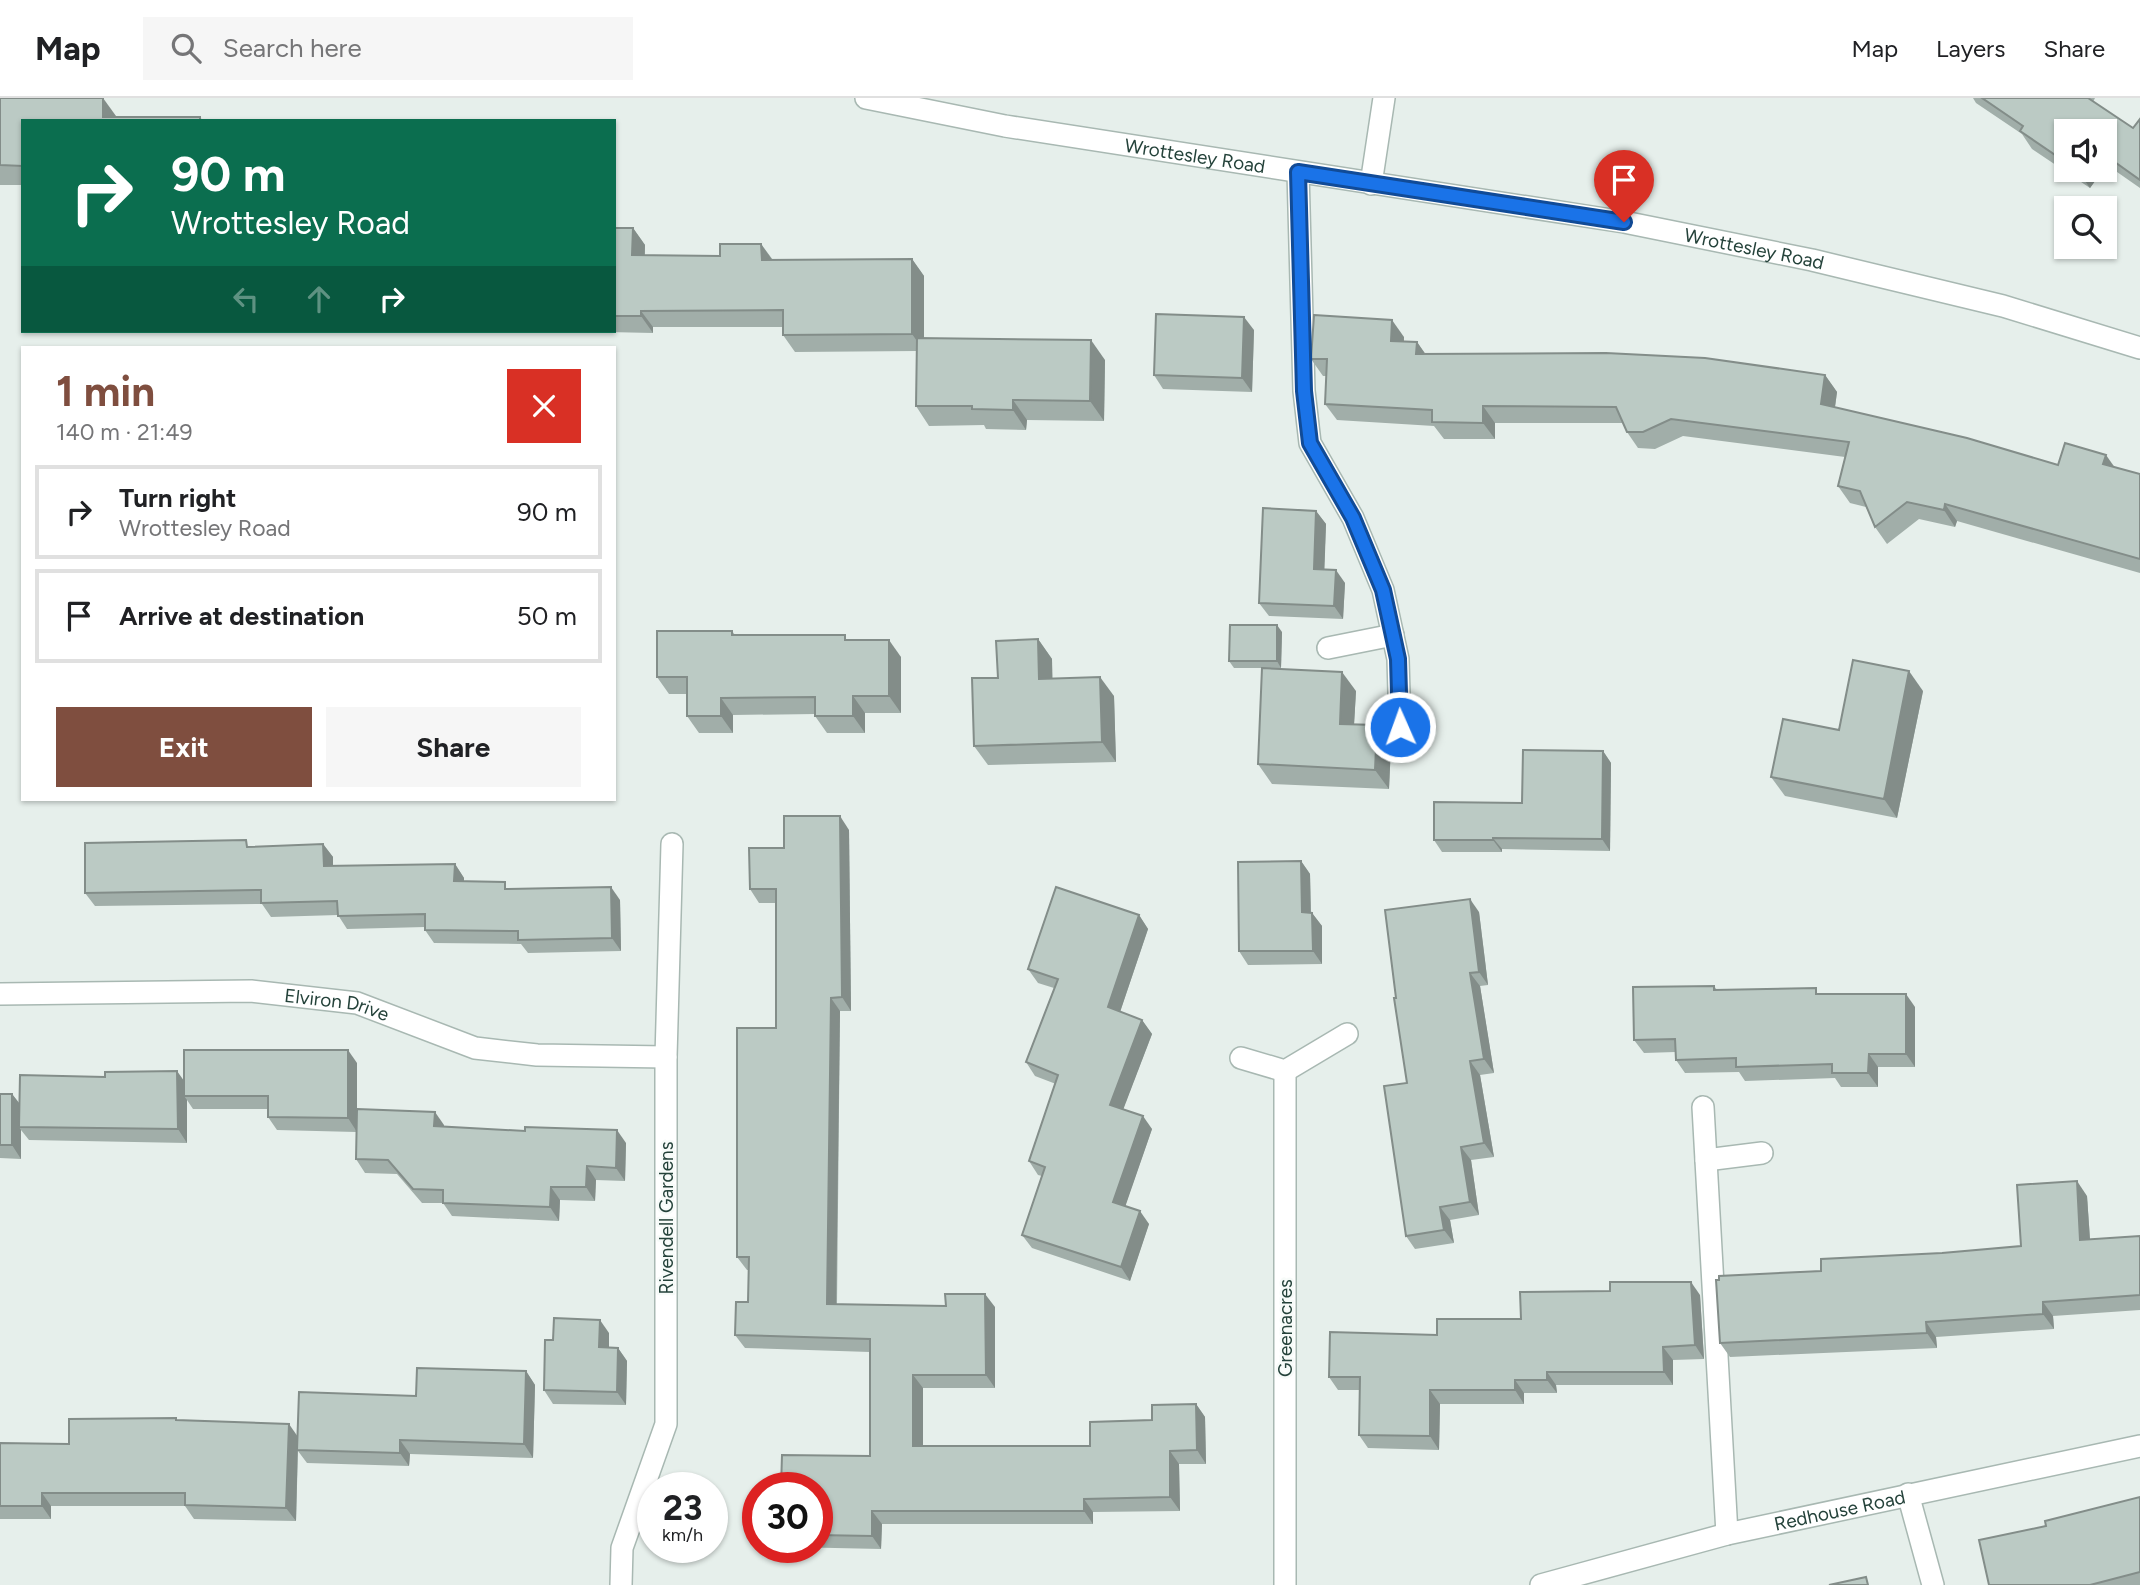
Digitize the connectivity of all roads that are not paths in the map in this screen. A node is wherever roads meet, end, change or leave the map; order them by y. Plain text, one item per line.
1 (866, 98) edge
2 (1384, 98) edge
3 (1298, 172) junction
4 (1371, 184) junction
5 (2140, 348) edge
6 (1392, 635) junction
7 (1328, 649) dead end
8 (1400, 727) dead end
9 (672, 844) dead end
10 (0, 994) edge
11 (1347, 1034) dead end
12 (666, 1057) junction
13 (1241, 1058) dead end
14 (1285, 1071) junction
15 (1703, 1107) dead end
16 (1762, 1153) dead end
17 (1706, 1160) junction
18 (2140, 1446) edge
19 (1908, 1494) junction
20 (1727, 1534) junction
21 (621, 1585) edge
22 (1285, 1585) edge
23 (1541, 1585) edge
24 (1933, 1585) edge

1 - 3 street, Wrottesley Road
2 - 4 street
3 - 4 street, Wrottesley Road
3 - 6 street
4 - 5 street, Wrottesley Road
6 - 7 street
6 - 8 street
9 - 12 street, Rivendell Gardens
10 - 12 street, Elviron Drive
11 - 14 street
12 - 21 street, Rivendell Gardens
13 - 14 street
14 - 22 street, Greenacres
15 - 17 street
16 - 17 street
17 - 20 street
18 - 19 street, Redhouse Road
19 - 20 street, Redhouse Road
19 - 24 street
20 - 23 street, Redhouse Road

